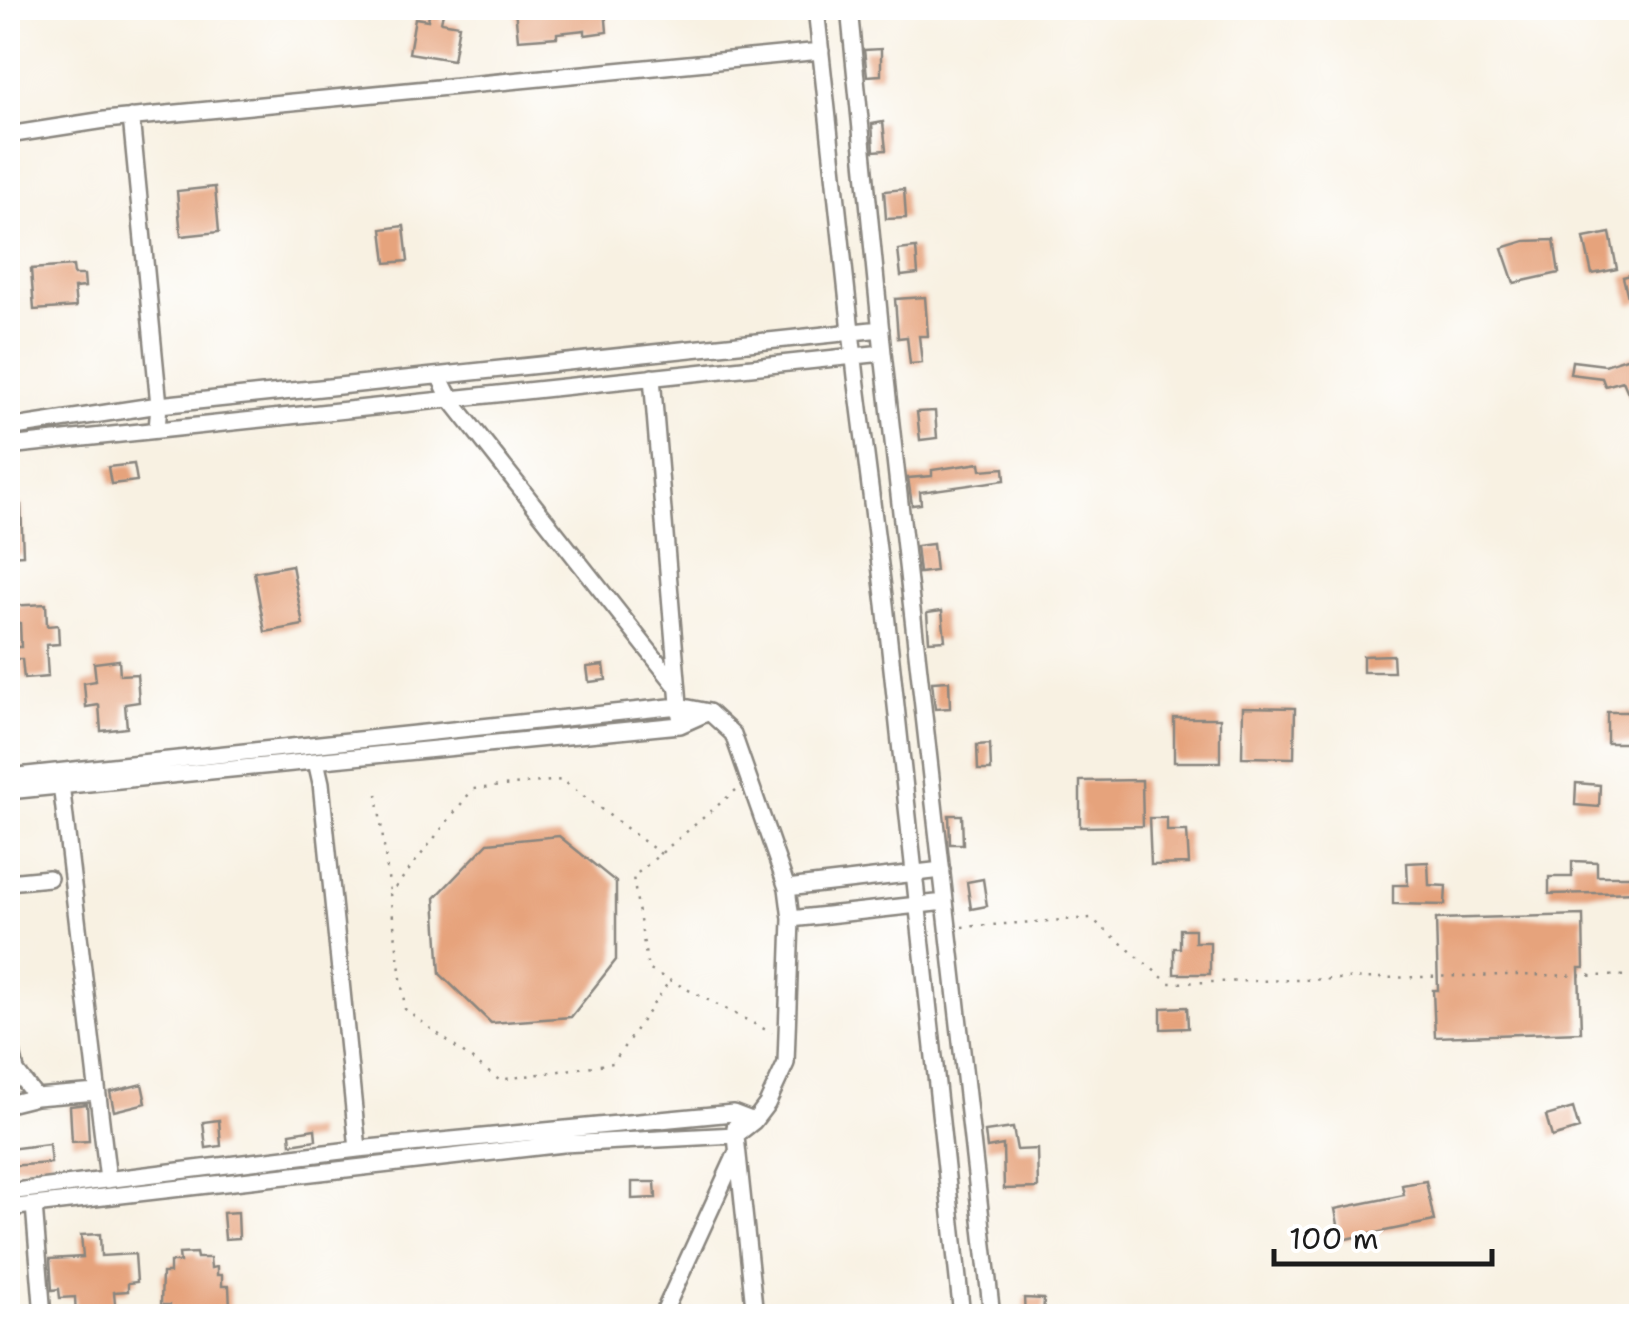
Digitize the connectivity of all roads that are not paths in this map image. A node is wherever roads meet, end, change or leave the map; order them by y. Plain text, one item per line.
1 (816, 8) edge
2 (849, 8) edge
3 (822, 51) junction
4 (131, 118) junction
5 (8, 135) edge
6 (881, 328) junction
7 (852, 332) junction
8 (883, 353) junction
9 (854, 356) junction
10 (439, 376) junction
11 (652, 377) junction
12 (451, 400) junction
13 (158, 405) junction
14 (8, 428) edge
15 (156, 429) junction
16 (8, 446) edge
17 (675, 684) junction
18 (680, 706) junction
19 (710, 712) junction
20 (680, 725) junction
21 (316, 761) junction
22 (8, 777) edge
23 (61, 784) junction
24 (8, 791) edge
25 (942, 870) junction
26 (914, 873) junction
27 (49, 878) dead end
28 (8, 882) edge
29 (786, 888) junction
30 (945, 902) junction
31 (918, 905) junction
32 (791, 919) junction
33 (8, 1030) edge
34 (97, 1092) junction
35 (36, 1097) junction
36 (8, 1104) edge
37 (733, 1113) junction
38 (754, 1122) junction
39 (737, 1143) junction
40 (358, 1149) junction
41 (108, 1180) junction
42 (8, 1192) edge
43 (34, 1205) junction
44 (8, 1208) edge
45 (42, 1316) edge
46 (662, 1316) edge
47 (754, 1316) edge
48 (962, 1316) edge
49 (992, 1316) edge

1 - 3 street
2 - 6 street
3 - 4 street
3 - 7 street
4 - 5 street
4 - 13 street
6 - 7 street
6 - 8 street
7 - 9 street
7 - 10 street
8 - 9 street
8 - 25 street
9 - 11 street
9 - 26 street
10 - 12 street
10 - 13 street
11 - 12 street
11 - 17 street
12 - 15 street
12 - 17 street
13 - 14 street
13 - 15 street
15 - 16 street
17 - 18 street
18 - 19 street
18 - 20 street
18 - 22 street
19 - 20 street
19 - 29 street
20 - 21 street
21 - 23 street
21 - 40 street
23 - 24 street
23 - 34 street
25 - 26 street
25 - 30 street
26 - 29 street
26 - 31 street
27 - 28 street
29 - 32 street
30 - 31 street
30 - 49 street
31 - 32 street
31 - 48 street
32 - 38 street
33 - 35 street
34 - 35 street
34 - 41 street
35 - 36 street
37 - 38 street
37 - 39 street
37 - 40 street
38 - 39 street
39 - 43 street
39 - 46 street
39 - 47 street
40 - 41 street
41 - 42 street
43 - 44 street
43 - 45 street

